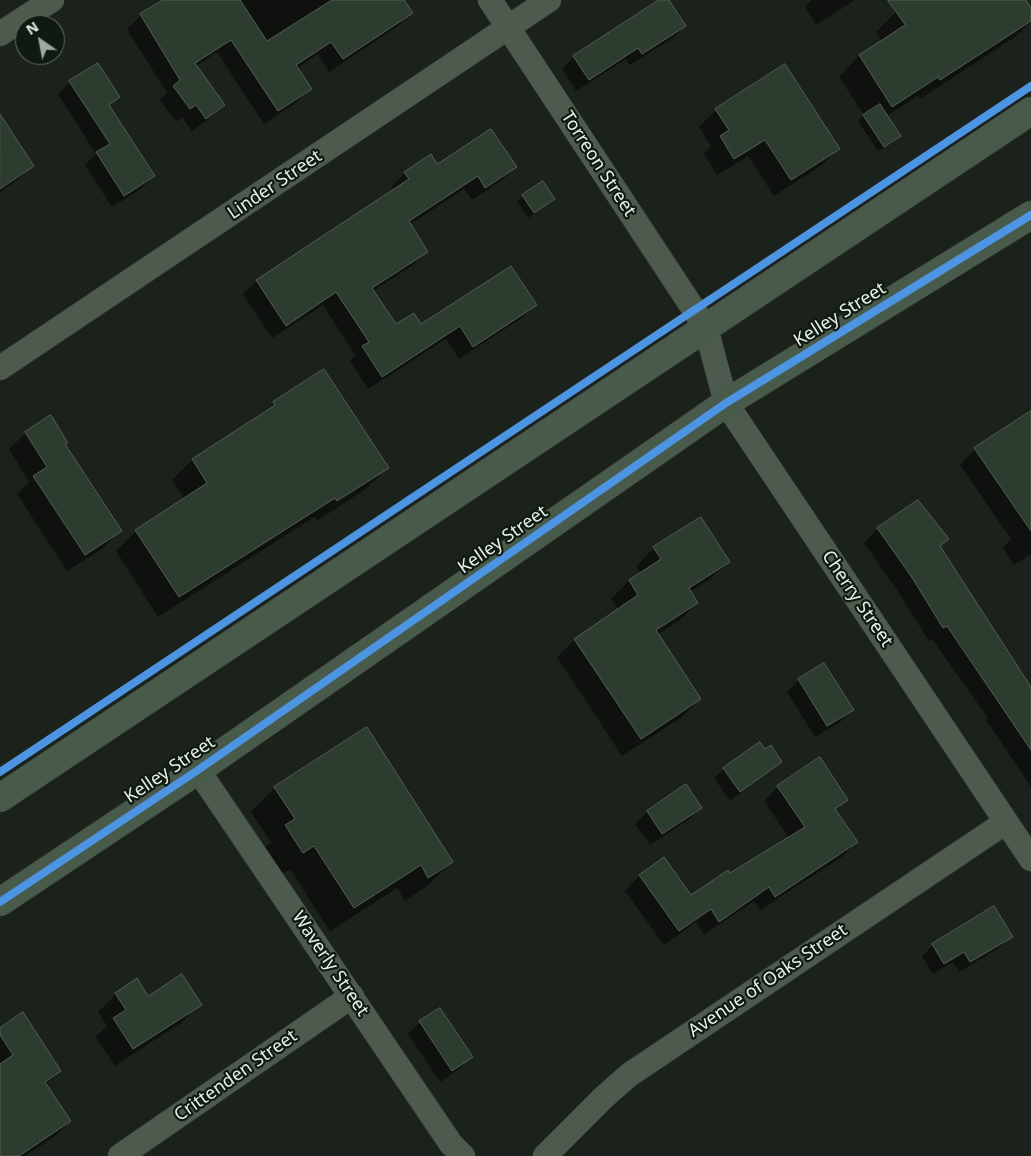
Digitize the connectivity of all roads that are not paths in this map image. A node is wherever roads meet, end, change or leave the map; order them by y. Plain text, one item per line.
1 (52, 0) edge
2 (490, 0) edge
3 (549, 0) edge
4 (508, 28) junction
5 (0, 34) edge
6 (1031, 111) edge
7 (1028, 224) edge
8 (706, 328) junction
9 (0, 368) edge
10 (726, 403) junction
11 (198, 770) junction
12 (0, 798) edge
13 (1006, 822) junction
14 (1031, 859) edge
15 (0, 902) edge
16 (352, 996) junction
17 (120, 1156) edge
18 (463, 1156) edge
19 (545, 1156) edge

1 - 5 street
2 - 4 street, Torreon Street
3 - 4 street, Linder Street
4 - 8 street, Torreon Street
4 - 9 street, Linder Street
6 - 8 main road
7 - 10 main road, Kelley Street
8 - 10 street, Cherry Street
8 - 12 main road
10 - 11 main road, Kelley Street
10 - 13 street, Cherry Street
11 - 15 main road, Kelley Street
11 - 16 street, Waverly Street
13 - 14 street, Cherry Street
13 - 19 street, Avenue of Oaks Street
16 - 17 street, Crittenden Street
16 - 18 street, Waverly Street

